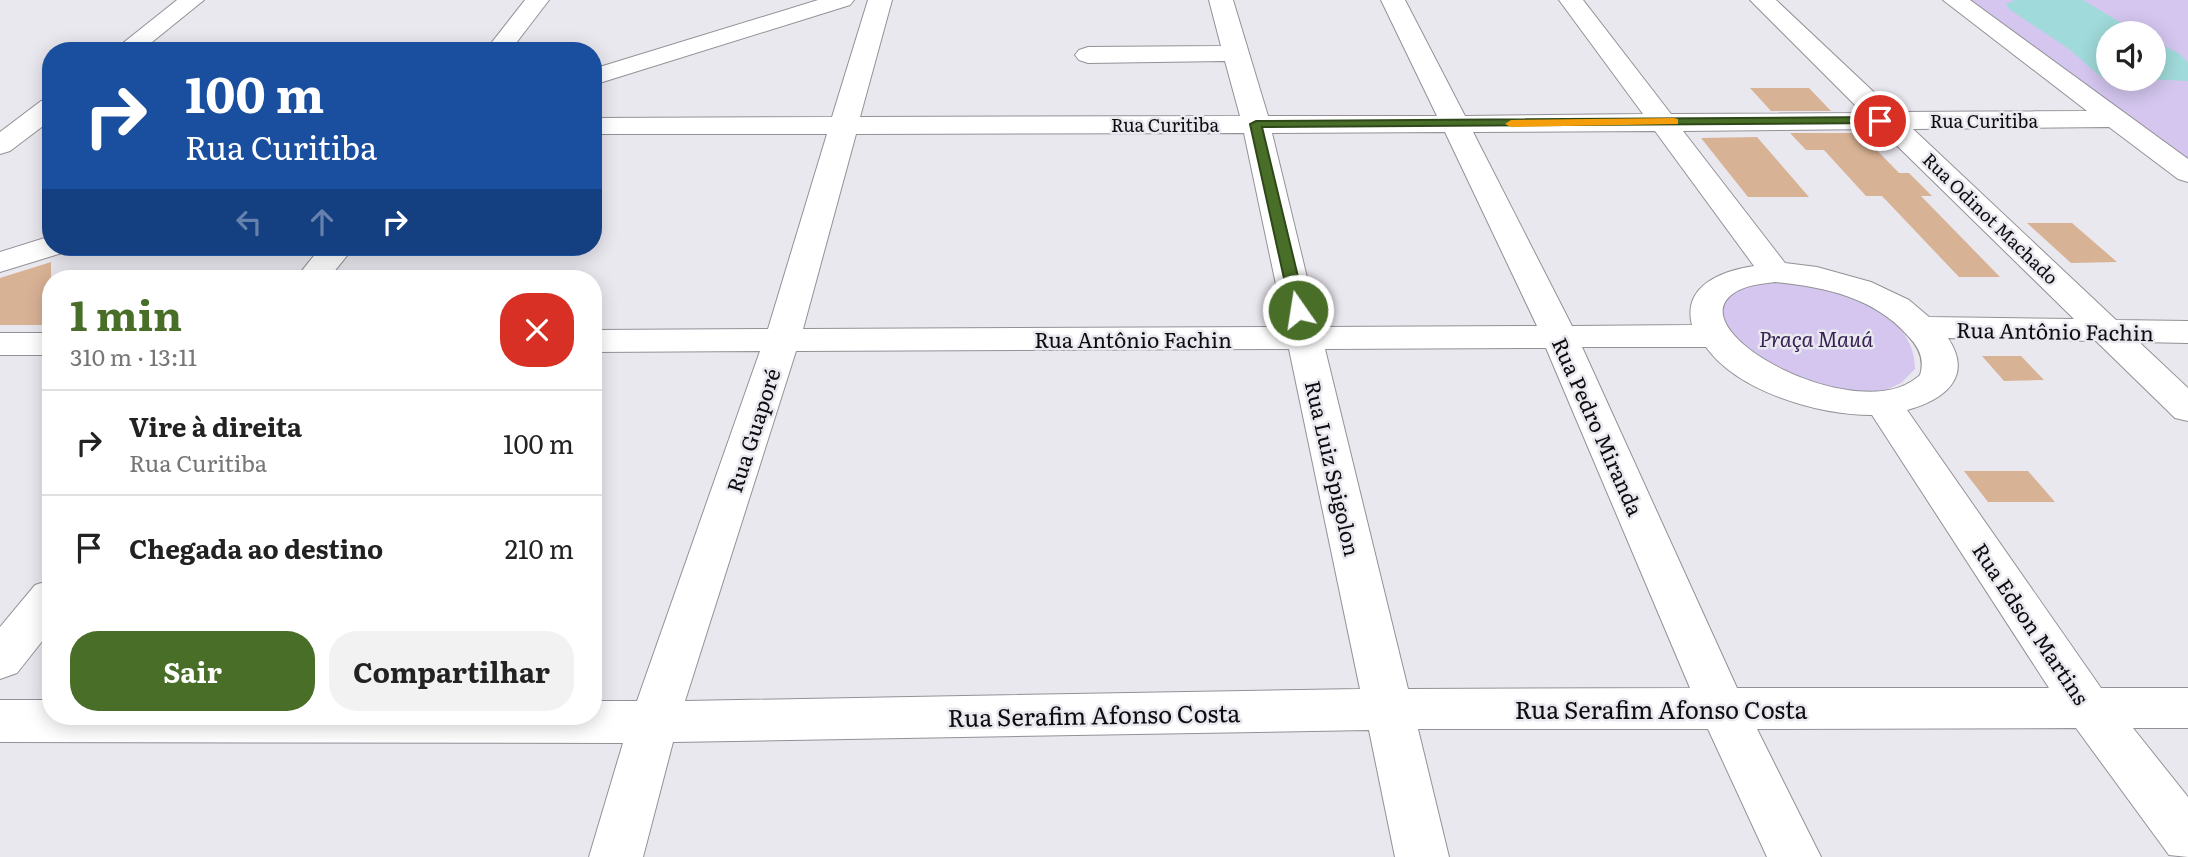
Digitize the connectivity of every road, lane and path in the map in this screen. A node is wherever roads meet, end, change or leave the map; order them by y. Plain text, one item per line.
1 (192, 0) edge
2 (537, 0) edge
3 (842, 0) edge
4 (880, 0) edge
5 (1221, 0) edge
6 (1392, 0) edge
7 (1571, 0) edge
8 (1762, 0) edge
9 (1955, 0) edge
10 (137, 42) edge
11 (504, 42) edge
12 (1234, 53) junction
13 (1088, 55) dead end
14 (602, 75) edge
15 (42, 113) edge
16 (2114, 119) junction
17 (1891, 121) junction
18 (1665, 122) junction
19 (1256, 124) junction
20 (1457, 124) junction
21 (602, 125) edge
22 (846, 125) junction
23 (42, 129) edge
24 (7, 134) edge
25 (2188, 173) edge
26 (42, 249) edge
27 (330, 256) edge
28 (0, 262) edge
29 (319, 270) edge
30 (1775, 272) junction
31 (1922, 327) junction
32 (2109, 331) junction
33 (2188, 332) edge
34 (1714, 336) junction
35 (1305, 337) junction
36 (1560, 338) junction
37 (782, 340) junction
38 (602, 341) edge
39 (0, 344) edge
40 (42, 344) edge
41 (1883, 403) junction
42 (2188, 409) edge
43 (42, 608) edge
44 (0, 660) edge
45 (1722, 708) junction
46 (2188, 708) edge
47 (1389, 709) junction
48 (2089, 709) junction
49 (0, 721) edge
50 (42, 721) edge
51 (602, 722) edge
52 (654, 722) junction
53 (2188, 838) edge
54 (616, 857) edge
55 (1422, 857) edge
56 (1794, 857) edge

1 - 10 street
2 - 11 street
3 - 14 street
4 - 22 street, Rua Guaporé
5 - 12 street, Rua Luiz Spigolon
6 - 20 street, Rua Pedro Miranda
7 - 18 street
8 - 17 street, Rua Odinot Machado
9 - 16 street
12 - 13 street
12 - 19 street, Rua Luiz Spigolon
15 - 24 street
16 - 17 street, Rua Curitiba
16 - 25 street
17 - 18 street, Rua Curitiba
17 - 32 street, Rua Odinot Machado
18 - 20 street, Rua Curitiba
18 - 30 street
19 - 20 street, Rua Curitiba
19 - 22 street, Rua Curitiba
19 - 35 street, Rua Luiz Spigolon
20 - 36 street, Rua Pedro Miranda
21 - 22 street, Rua Curitiba
22 - 37 street, Rua Guaporé
23 - 24 street
26 - 28 street
27 - 29 street
30 - 31 street
30 - 34 street
31 - 32 street, Rua Antônio Fachin
31 - 41 street
32 - 33 street, Rua Antônio Fachin
32 - 42 street, Rua Odinot Machado
34 - 36 street, Rua Antônio Fachin
34 - 41 street
35 - 36 street, Rua Antônio Fachin
35 - 37 street, Rua Antônio Fachin
35 - 47 street, Rua Luiz Spigolon
36 - 45 street, Rua Pedro Miranda
37 - 38 street, Rua Antônio Fachin
37 - 52 street, Rua Guaporé
39 - 40 street
41 - 48 street, Rua Edson Martins
43 - 44 street
45 - 47 street, Rua Serafim Afonso Costa
45 - 48 street, Rua Serafim Afonso Costa
45 - 56 street, Rua Pedro Miranda
46 - 48 street, Rua Serafim Afonso Costa
47 - 52 street, Rua Serafim Afonso Costa
47 - 55 street, Rua Luiz Spigolon
48 - 53 street, Rua Edson Martins
49 - 50 street, Rua Serafim Afonso Costa
51 - 52 street, Rua Serafim Afonso Costa
52 - 54 street, Rua Guaporé

